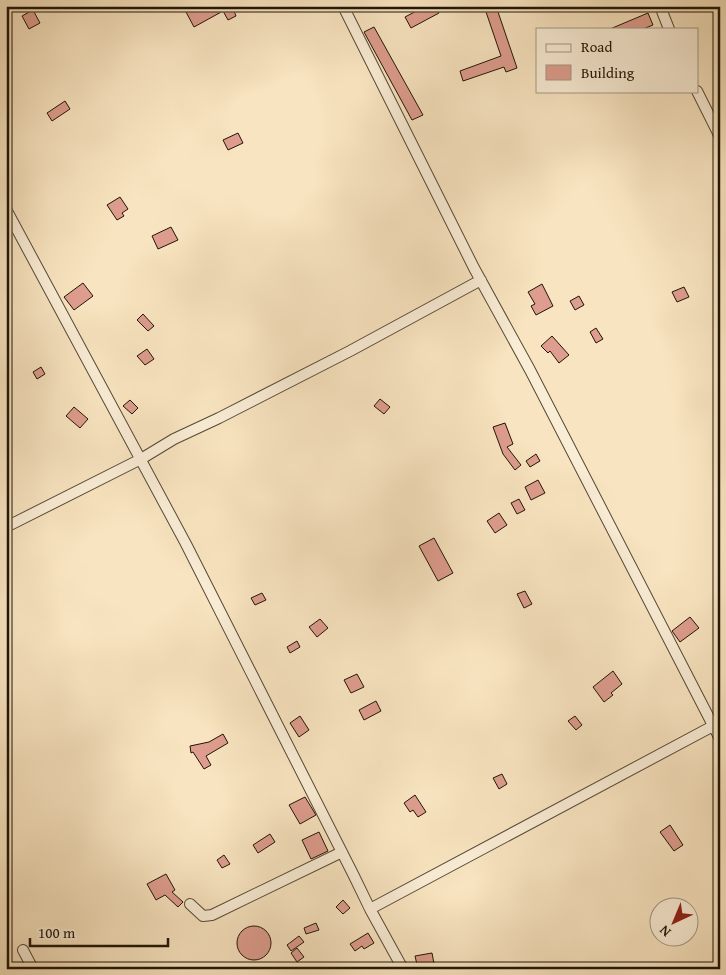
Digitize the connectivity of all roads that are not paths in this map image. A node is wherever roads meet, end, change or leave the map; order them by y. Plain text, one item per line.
1 (343, 6) edge
2 (660, 6) edge
3 (670, 28) edge
4 (698, 92) edge
5 (720, 137) edge
6 (6, 209) edge
7 (481, 280) junction
8 (141, 459) junction
9 (6, 527) edge
10 (713, 726) junction
11 (720, 739) edge
12 (342, 852) junction
13 (190, 904) dead end
14 (370, 909) junction
15 (23, 950) dead end
16 (33, 969) edge
17 (403, 969) edge

1 - 7 street
2 - 3 street
4 - 5 street
6 - 8 street
7 - 8 street
7 - 10 street
8 - 9 street
8 - 12 street
10 - 11 street
10 - 14 street
12 - 13 street
12 - 14 street
14 - 17 street
15 - 16 street

